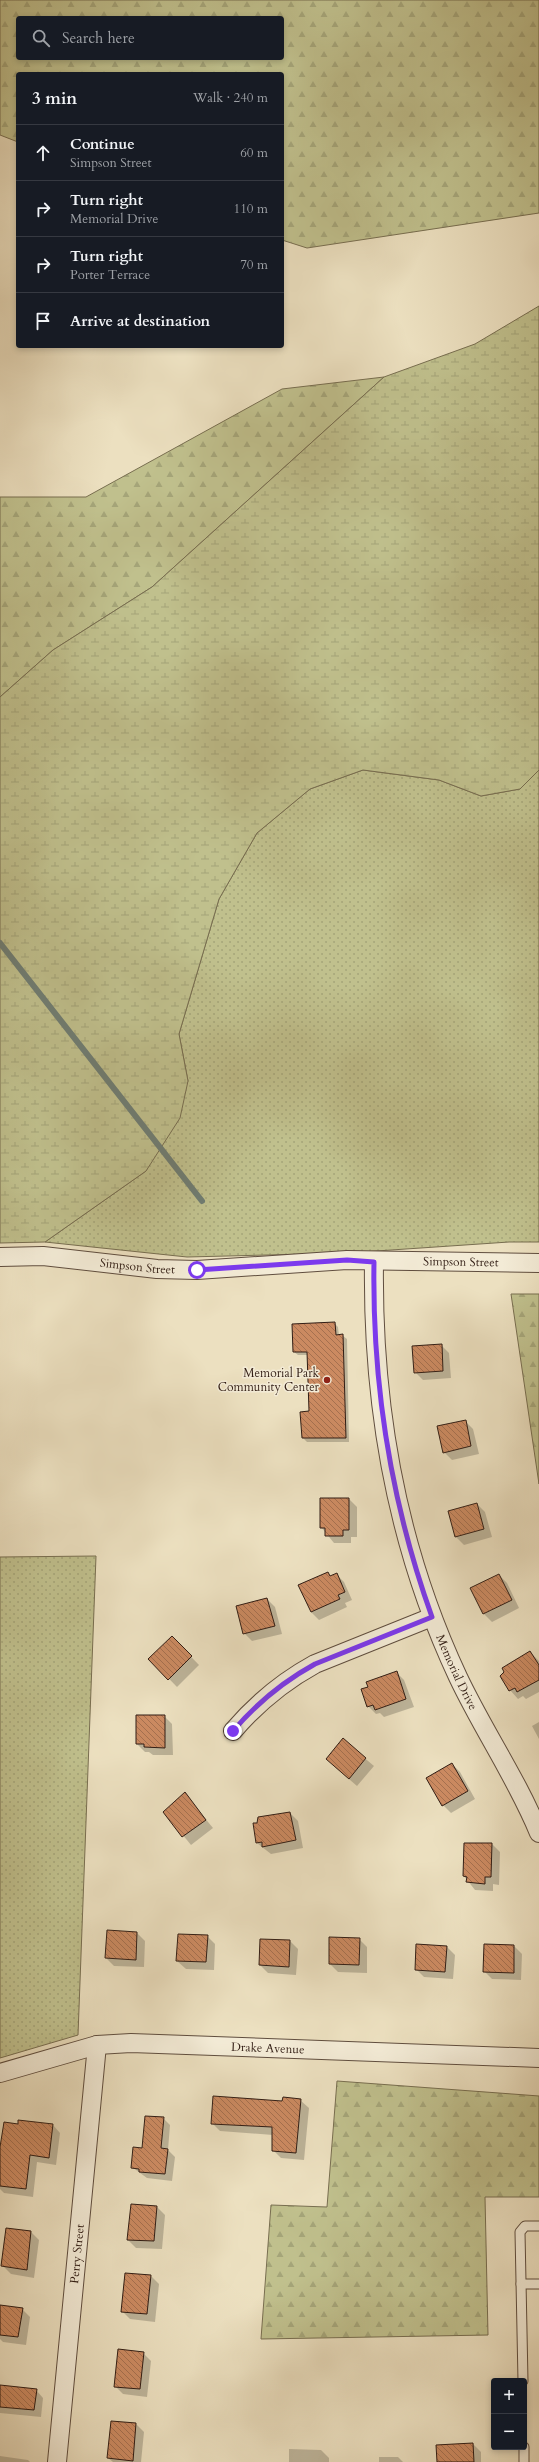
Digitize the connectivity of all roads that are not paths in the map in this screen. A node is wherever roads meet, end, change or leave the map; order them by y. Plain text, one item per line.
1 (0, 1257) edge
2 (374, 1262) junction
3 (539, 1263) edge
4 (432, 1617) junction
5 (233, 1731) dead end
6 (539, 1833) edge
7 (97, 2045) junction
8 (539, 2058) edge
9 (0, 2072) edge
10 (539, 2226) edge
11 (521, 2284) junction
12 (539, 2284) edge
13 (523, 2378) edge
14 (524, 2450) edge
15 (57, 2462) edge
16 (524, 2462) edge

1 - 2 street, Simpson Street
2 - 3 street, Simpson Street
2 - 4 street, Memorial Drive
4 - 5 street
4 - 6 street, Memorial Drive
7 - 8 street, Drake Avenue
7 - 9 street, Drake Avenue
7 - 15 street, Perry Street
10 - 11 lane
11 - 12 lane
11 - 13 lane
14 - 16 lane

